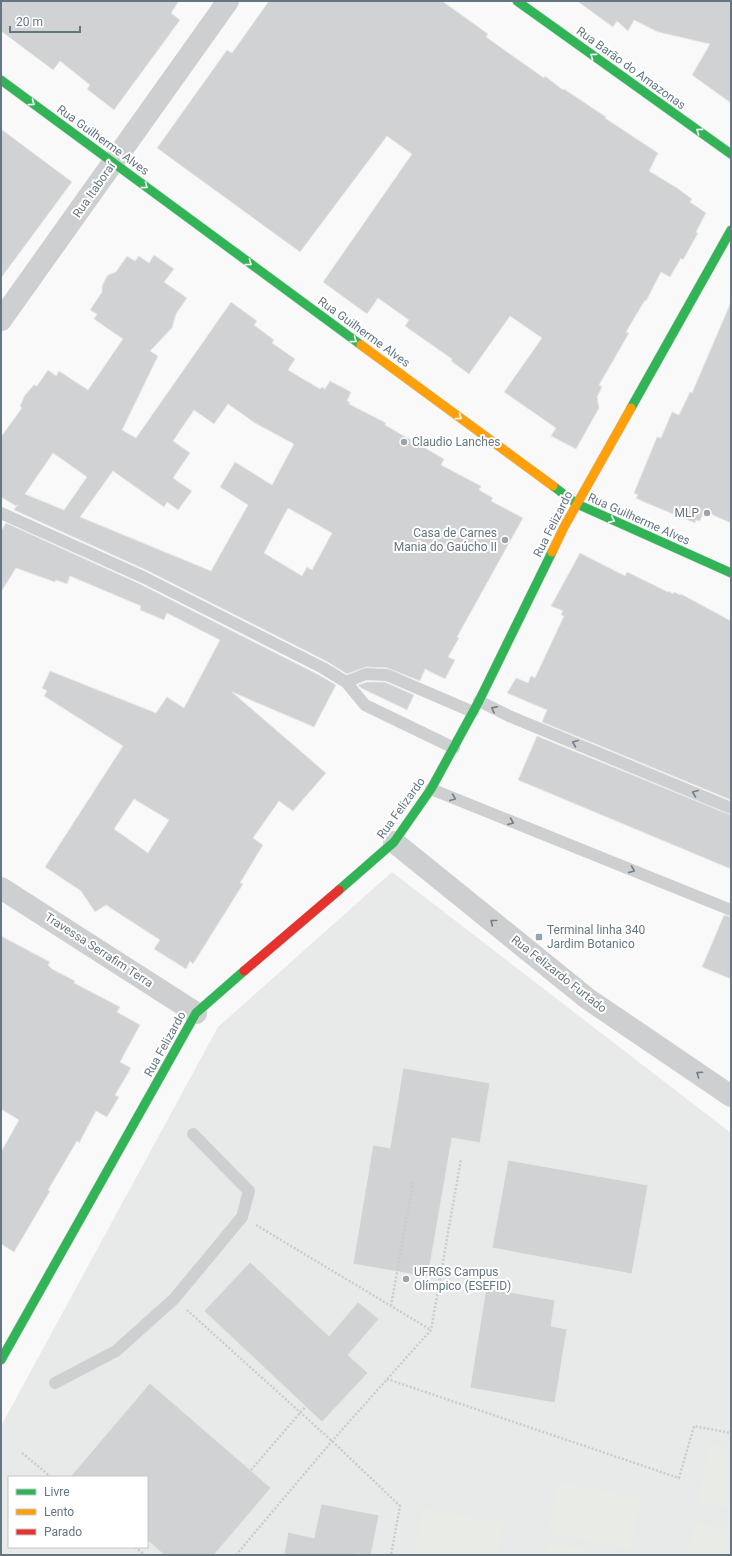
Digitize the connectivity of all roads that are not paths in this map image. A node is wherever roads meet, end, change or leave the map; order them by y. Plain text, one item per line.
1 (228, 1) edge
2 (517, 1) edge
3 (1, 80) edge
4 (731, 154) edge
5 (113, 162) junction
6 (731, 230) edge
7 (1, 320) edge
8 (576, 504) junction
9 (1, 513) edge
10 (731, 573) edge
11 (346, 682) junction
12 (479, 701) junction
13 (473, 712) junction
14 (454, 748) junction
15 (431, 789) junction
16 (731, 808) edge
17 (394, 842) junction
18 (1, 888) edge
19 (731, 910) edge
20 (196, 1013) junction
21 (731, 1096) edge
22 (193, 1134) dead end
23 (1, 1360) edge
24 (55, 1383) dead end

1 - 5 street, Rua Itaboraí
4 -> 2 main road, Rua Barão do Amazonas
3 -> 5 main road, Rua Guilherme Alves
5 - 7 street, Rua Itaboraí
5 -> 8 main road, Rua Guilherme Alves
6 - 8 main road, Rua Felizardo
8 -> 10 main road, Rua Guilherme Alves
8 - 12 main road, Rua Felizardo
9 - 11 lane
11 - 13 lane
11 - 14 lane
12 - 13 main road, Rua Felizardo
16 -> 12 lane
13 - 14 main road, Rua Felizardo
14 - 15 main road, Rua Felizardo
15 - 17 main road, Rua Felizardo
15 -> 19 lane
17 - 20 main road, Rua Felizardo
21 -> 17 street, Rua Felizardo Furtado
18 - 20 street, Travessa Serrafim Terra
20 - 23 main road, Rua Felizardo
22 - 24 lane

